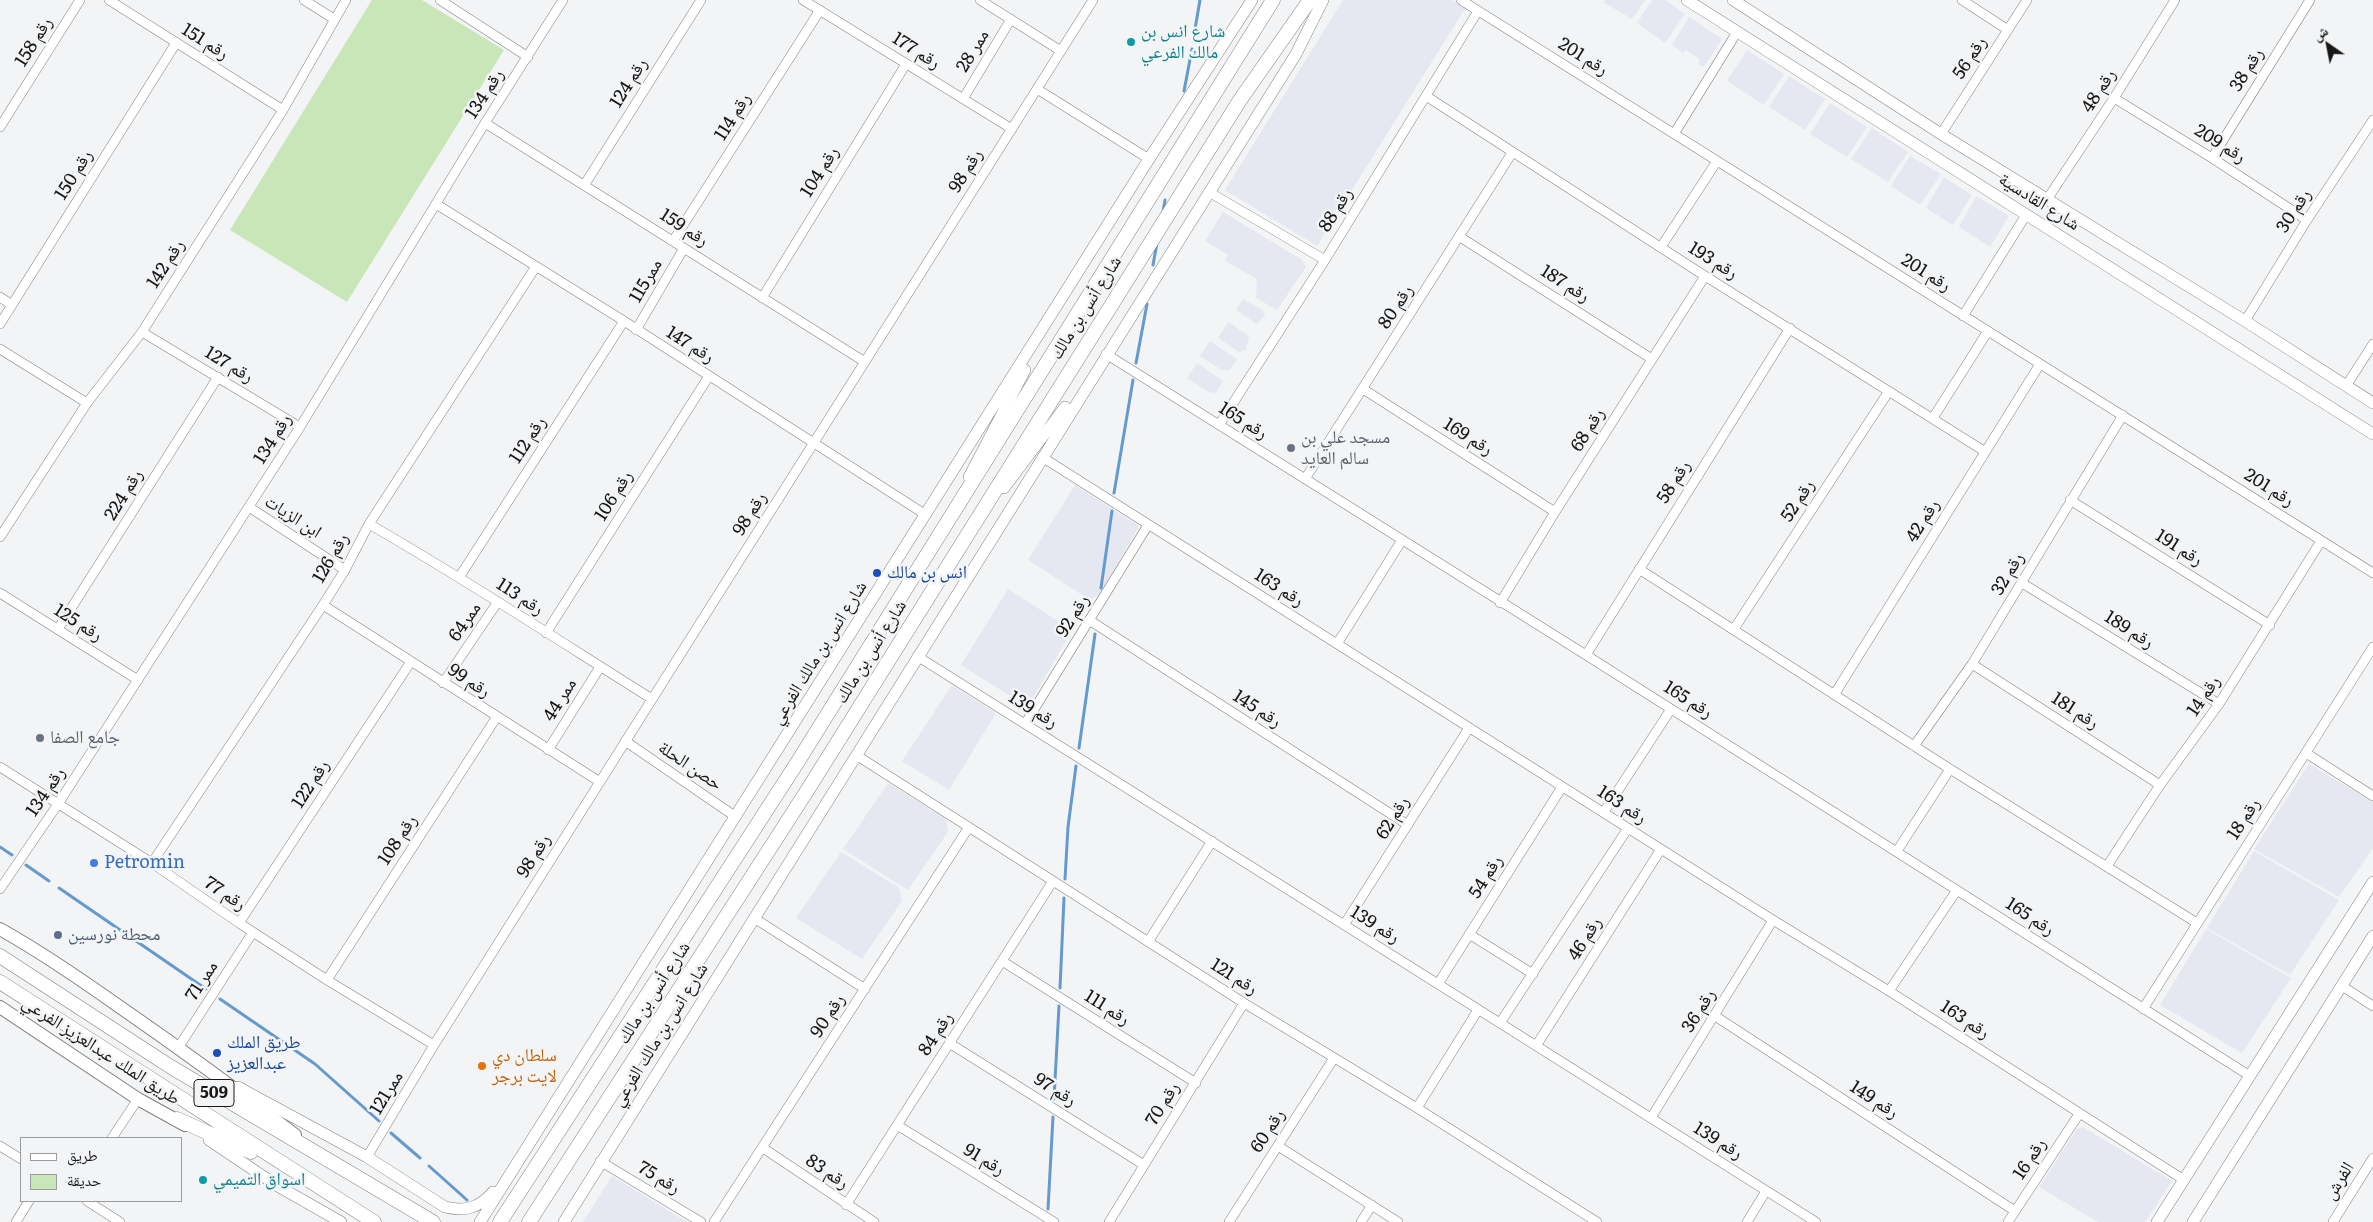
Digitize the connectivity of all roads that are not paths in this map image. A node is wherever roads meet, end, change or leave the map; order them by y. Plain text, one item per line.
1 (80, 0) edge
2 (109, 0) edge
3 (304, 0) edge
4 (346, 0) edge
5 (440, 0) edge
6 (563, 0) edge
7 (701, 0) edge
8 (803, 0) edge
9 (980, 0) edge
10 (1093, 0) edge
11 (1252, 0) edge
12 (1273, 0) edge
13 (1310, 0) edge
14 (1323, 0) edge
15 (1461, 0) edge
16 (1687, 0) edge
17 (1733, 0) edge
18 (1962, 0) edge
19 (2027, 0) edge
20 (2175, 0) edge
21 (2310, 0) edge
22 (820, 10) junction
23 (1478, 11) junction
24 (334, 19) junction
25 (1011, 19) junction
26 (2008, 30) junction
27 (1737, 32) junction
28 (176, 43) junction
29 (1061, 51) junction
30 (528, 57) junction
31 (906, 64) junction
32 (1037, 88) junction
33 (1426, 96) junction
34 (2114, 98) junction
35 (963, 99) junction
36 (283, 110) junction
37 (2373, 120) edge
38 (485, 123) junction
39 (0, 126) edge
40 (1012, 129) junction
41 (1674, 134) junction
42 (1941, 134) junction
43 (1512, 153) junction
44 (2212, 158) junction
45 (1148, 160) junction
46 (1717, 160) junction
47 (584, 184) junction
48 (1209, 192) junction
49 (2048, 198) junction
50 (436, 204) junction
51 (2026, 215) junction
52 (2307, 220) junction
53 (1460, 237) junction
54 (673, 241) junction
55 (1661, 247) junction
56 (684, 248) junction
57 (1325, 260) junction
58 (535, 268) junction
59 (1705, 276) junction
60 (1069, 286) junction
61 (0, 297) edge
62 (762, 298) junction
63 (12, 305) junction
64 (1963, 316) junction
65 (624, 321) junction
66 (2245, 321) junction
67 (0, 324) edge
68 (1790, 328) junction
69 (636, 330) junction
70 (1988, 331) junction
71 (142, 332) junction
72 (2373, 344) edge
73 (0, 349) edge
74 (1106, 354) junction
75 (1652, 359) junction
76 (865, 362) junction
77 (2040, 364) junction
78 (709, 376) junction
79 (218, 377) junction
80 (2346, 386) junction
81 (1363, 389) junction
82 (1890, 390) junction
83 (87, 403) junction
84 (2373, 403) edge
85 (2123, 415) junction
86 (1933, 418) junction
87 (1219, 424) junction
88 (300, 427) junction
89 (2373, 434) edge
90 (814, 443) junction
91 (1984, 451) junction
92 (1042, 457) junction
93 (1305, 479) junction
94 (2070, 500) junction
95 (249, 507) junction
96 (1555, 512) junction
97 (926, 515) junction
98 (369, 524) junction
99 (1148, 525) junction
100 (0, 537) edge
101 (1402, 540) junction
102 (2321, 541) junction
103 (960, 545) junction
104 (933, 546) junction
105 (1639, 569) junction
106 (345, 570) junction
107 (2373, 573) edge
108 (460, 576) junction
109 (2022, 583) junction
110 (0, 593) edge
111 (497, 603) junction
112 (1500, 603) junction
113 (322, 605) junction
114 (1089, 620) junction
115 (2270, 625) junction
116 (1734, 629) junction
117 (58, 630) junction
118 (546, 633) junction
119 (1337, 644) junction
120 (2373, 647) edge
121 (1586, 654) junction
122 (917, 656) junction
123 (410, 663) junction
124 (1972, 664) junction
125 (600, 667) junction
126 (138, 680) junction
127 (443, 684) junction
128 (1834, 695) junction
129 (652, 700) junction
130 (2219, 704) junction
131 (1671, 709) junction
132 (496, 718) junction
133 (1025, 724) junction
134 (1469, 728) junction
135 (625, 742) junction
136 (1914, 746) junction
137 (548, 750) junction
138 (2306, 753) junction
139 (856, 755) junction
140 (0, 767) edge
141 (1950, 770) junction
142 (600, 782) junction
143 (2160, 785) junction
144 (1562, 787) junction
145 (2373, 796) edge
146 (58, 804) junction
147 (1604, 812) junction
148 (736, 817) junction
149 (1408, 825) junction
150 (969, 827) junction
151 (1628, 828) junction
152 (1212, 841) junction
153 (1661, 849) junction
154 (1897, 852) junction
155 (152, 863) junction
156 (2107, 866) junction
157 (1053, 881) junction
158 (2373, 882) edge
159 (0, 889) edge
160 (1957, 890) junction
161 (754, 918) junction
162 (1774, 920) junction
163 (239, 923) junction
164 (2197, 923) junction
165 (1344, 925) junction
166 (0, 929) edge
167 (253, 932) junction
168 (1469, 934) junction
169 (2373, 936) edge
170 (1148, 942) junction
171 (0, 956) edge
172 (1002, 961) junction
173 (1533, 974) junction
174 (328, 980) junction
175 (0, 982) edge
176 (1438, 984) junction
177 (2342, 986) junction
178 (865, 988) junction
179 (1889, 991) junction
180 (1244, 1003) junction
181 (0, 1006) edge
182 (2373, 1006) edge
183 (2143, 1009) junction
184 (1478, 1010) junction
185 (1715, 1016) junction
186 (1500, 1023) junction
187 (949, 1043) junction
188 (434, 1044) junction
189 (1536, 1046) junction
190 (178, 1048) junction
191 (1334, 1058) junction
192 (2250, 1076) junction
193 (221, 1078) junction
194 (1196, 1083) junction
195 (138, 1099) junction
196 (1417, 1108) junction
197 (2079, 1114) junction
198 (1651, 1118) junction
199 (177, 1120) junction
200 (897, 1126) junction
201 (113, 1137) edge
202 (209, 1140) joint
203 (0, 1146) edge
204 (1278, 1146) junction
205 (763, 1148) junction
206 (323, 1156) junction
207 (367, 1157) junction
208 (20, 1158) edge
209 (2373, 1158) edge
210 (600, 1161) junction
211 (1144, 1165) junction
212 (286, 1167) junction
213 (516, 1167) junction
214 (2184, 1180) junction
215 (1766, 1191) junction
216 (29, 1202) edge
217 (89, 1202) edge
218 (846, 1204) junction
219 (1372, 1205) junction
220 (2015, 1211) junction
221 (16, 1222) edge
222 (120, 1222) edge
223 (341, 1222) edge
224 (374, 1222) edge
225 (433, 1222) edge
226 (480, 1222) edge
227 (500, 1222) edge
228 (529, 1222) edge
229 (564, 1222) edge
230 (701, 1222) edge
231 (714, 1222) edge
232 (874, 1222) edge
233 (1054, 1222) edge
234 (1109, 1222) edge
235 (1229, 1222) edge
236 (1361, 1222) edge
237 (1398, 1222) edge
238 (1597, 1222) edge
239 (1747, 1222) edge
240 (1816, 1222) edge
241 (2008, 1222) edge
242 (2157, 1222) edge
243 (2193, 1222) edge
244 (2333, 1222) edge

1 - 39 street, رقم 158
2 - 28 street, رقم 151
3 - 24 street
4 - 24 street, رقم 142
5 - 30 street
6 - 30 street, رقم 134
7 - 47 street, رقم 124
8 - 22 street, رقم 177
9 - 25 street
10 - 29 street, رقم 98
11 - 45 street, شارع انس بن مالك الفرعي
12 - 104 main road, شارع أنس بن مالك
13 - 103 main road, شارع أنس بن مالك
14 - 48 street, شارع انس بن مالك الفرعي
15 - 23 street, رقم 201
16 - 27 street, شارع القادسية
17 - 42 street, شارع القادسية
18 - 26 street
19 - 26 street, رقم 56
20 - 34 street, رقم 48
21 - 44 street, رقم 38
22 - 31 street, رقم 177
22 - 54 street, رقم 114
23 - 33 street, رقم 88
23 - 41 street, رقم 201
24 - 36 street, رقم 142
25 - 29 street
25 - 35 street, ممر 28
26 - 42 street, رقم 56
27 - 41 street
27 - 51 street, شارع القادسية
28 - 36 street, رقم 151
28 - 63 street, رقم 150
29 - 32 street, رقم 98
30 - 38 street, رقم 134
31 - 35 street, رقم 177
31 - 62 street, رقم 104
32 - 40 street, رقم 98
32 - 45 street
33 - 43 street, رقم 193
33 - 57 street, رقم 88
34 - 44 street, رقم 209
34 - 49 street, رقم 48
35 - 40 street, رقم 177
36 - 71 street, رقم 142
37 - 52 street, رقم 30
38 - 47 street, رقم 159
38 - 50 street, رقم 134
40 - 76 street, رقم 98
41 - 46 street, رقم 201
42 - 49 street, شارع القادسية
43 - 53 street, رقم 80
43 - 55 street, رقم 193
44 - 52 street, رقم 209
45 - 60 street, شارع انس بن مالك الفرعي
46 - 55 street
46 - 64 street, رقم 201
47 - 54 street, رقم 159
48 - 57 street
48 - 74 street, شارع انس بن مالك الفرعي
49 - 66 street, شارع القادسية
50 - 58 street, رقم 147
50 - 88 street, رقم 134
51 - 64 street
51 - 89 street, شارع القادسية
52 - 66 street, رقم 30
53 - 75 street, رقم 187
53 - 81 street, رقم 80
54 - 56 street, رقم 159
55 - 59 street, رقم 193
56 - 62 street, رقم 159
56 - 69 street, ممر115
57 - 87 street, رقم 88
58 - 65 street, رقم 147
58 - 98 street, رقم 126
59 - 68 street, رقم 193
59 - 75 street, رقم 68
60 - 97 street, شارع انس بن مالك الفرعي
60 - 104 street
61 - 63 street
62 - 76 street, رقم 159
63 - 67 street, رقم 150
64 - 70 street, رقم 201
65 - 69 street, رقم 147
65 - 108 street, رقم 112
66 - 80 street, شارع القادسية
68 - 82 street, رقم 193
68 - 105 street, رقم 58
69 - 78 street, رقم 147
70 - 77 street, رقم 201
70 - 86 street
71 - 79 street, رقم 127
71 - 83 street, رقم 142
72 - 80 street
73 - 83 street
74 - 87 street, رقم 165
74 - 92 street, شارع انس بن مالك الفرعي
74 - 103 street
75 - 96 street, رقم 68
76 - 90 street, رقم 98
77 - 85 street, رقم 201
77 - 91 street, رقم 42
78 - 90 street, رقم 147
78 - 118 street, رقم 106
79 - 88 street, رقم 127
79 - 117 street, رقم 224
80 - 84 street, شارع القادسية
81 - 93 street, رقم 80
81 - 96 street, رقم 169
82 - 86 street, رقم 193
82 - 116 street, رقم 52
83 - 100 street, رقم 142
85 - 94 street, رقم 32
85 - 102 street, رقم 201
86 - 91 street, رقم 193
87 - 93 street, رقم 165
88 - 95 street, رقم 134
90 - 97 street, رقم 147
90 - 129 street, رقم 98
91 - 128 street, رقم 42
92 - 99 street, رقم 163
92 - 122 street, شارع انس بن مالك الفرعي
93 - 101 street, رقم 165
94 - 109 street, رقم 32
94 - 115 street, رقم 191
95 - 106 street, ابن الزيات
95 - 126 street, رقم 134
96 - 112 street, رقم 68
97 - 148 street, شارع انس بن مالك الفرعي
98 - 106 street, رقم 126
98 - 108 street, رقم 113
99 - 114 street, رقم 92
99 - 119 street, رقم 163
101 - 112 street, رقم 165
101 - 119 street
102 - 107 street, رقم 201
102 - 115 street, رقم 14
103 - 228 main road, شارع أنس بن مالك
104 - 227 main road, شارع أنس بن مالك
105 - 116 street
105 - 121 street, رقم 58
106 - 113 street, رقم 126
108 - 111 street, رقم 113
109 - 124 street, رقم 32
109 - 130 street, رقم 189
110 - 117 street, رقم 125
111 - 118 street, رقم 113
111 - 127 street, ممر64
112 - 121 street, رقم 165
113 - 123 street, رقم 99
113 - 155 street, رقم 126
114 - 133 street, رقم 92
114 - 149 street, رقم 145
115 - 130 street, رقم 14
116 - 128 street
117 - 126 street, رقم 125
118 - 125 street, رقم 113
119 - 134 street, رقم 163
120 - 138 street, رقم 18
121 - 131 street, رقم 165
122 - 133 street, رقم 139
122 - 139 street, شارع انس بن مالك الفرعي
123 - 127 street, رقم 99
123 - 163 street, رقم 122
124 - 136 street, رقم 32
124 - 143 street, رقم 181
125 - 129 street, رقم 113
125 - 137 street, ممر 44
126 - 146 street, رقم 134
127 - 132 street, رقم 99
128 - 136 street
129 - 135 street, رقم 98
130 - 143 street, رقم 14
131 - 147 street
131 - 154 street, رقم 165
132 - 137 street, رقم 99
132 - 174 street, رقم 108
133 - 152 street, رقم 139
134 - 144 street, رقم 163
134 - 149 street, رقم 62
135 - 142 street, رقم 98
135 - 148 street, حصن الحلة
136 - 141 street
137 - 142 street, رقم 99
138 - 145 street
138 - 164 street, رقم 18
139 - 150 street, رقم 121
139 - 161 street, شارع انس بن مالك الفرعي
140 - 146 street, رقم 77
141 - 154 street
141 - 156 street
142 - 188 street, رقم 98
143 - 156 street, رقم 14
144 - 147 street, رقم 163
144 - 168 street, رقم 54
146 - 155 street, رقم 77
146 - 159 street, رقم 134
147 - 151 street, رقم 163
148 - 213 street, شارع انس بن مالك الفرعي
149 - 165 street, رقم 62
150 - 157 street, رقم 121
150 - 178 street, رقم 90
151 - 153 street, رقم 163
151 - 173 street
152 - 165 street, رقم 139
152 - 170 street
153 - 162 street, رقم 163
153 - 189 street, رقم 46
154 - 160 street, رقم 165
155 - 163 street, رقم 77
156 - 164 street
157 - 170 street, رقم 121
157 - 172 street, رقم 84
158 - 192 street
160 - 179 street
160 - 183 street, رقم 165
161 - 178 street
161 - 210 street, شارع انس بن مالك الفرعي
162 - 179 street, رقم 163
162 - 185 street, رقم 36
163 - 167 street, رقم 77
164 - 183 street, رقم 18
165 - 176 street, رقم 139
166 - 190 main road
167 - 174 street, رقم 77
167 - 190 street, ممر 71
168 - 173 street
168 - 176 street, رقم 54
169 - 177 street
170 - 180 street, رقم 121
171 - 206 main road, 509
172 - 187 street, رقم 84
172 - 194 street, رقم 111
173 - 186 street
174 - 188 street, رقم 77
175 - 212 main road, 509
176 - 184 street, رقم 139
177 - 182 street
177 - 243 street
178 - 205 street, رقم 90
179 - 197 street, رقم 163
180 - 191 street, رقم 121
180 - 194 street, رقم 70
181 - 195 main road, طريق الملك عبدالعزيز الفرعي
183 - 192 street, رقم 165
184 - 186 street, رقم 139
184 - 196 street
185 - 198 street, رقم 36
185 - 220 street, رقم 149
186 - 189 street, رقم 139
187 - 200 street, رقم 84
187 - 211 street, رقم 97
188 - 207 street, ممر121
189 - 198 street, رقم 139
190 - 193 main road
191 - 196 street, رقم 121
191 - 204 street, رقم 60
192 - 214 street
193 - 206 main road
193 - 207 street
194 - 211 street, رقم 70
195 - 199 main road, طريق الملك عبدالعزيز الفرعي
195 - 201 street
196 - 238 street, رقم 121
197 - 214 street, رقم 163
197 - 220 street, رقم 16
198 - 215 street, رقم 139
199 - 202 main road, طريق الملك عبدالعزيز الفرعي
199 - 212 main road
200 - 218 street, رقم 84
200 - 233 street, رقم 91
202 - 223 street
203 - 208 street
204 - 219 street
204 - 235 street, رقم 60
205 - 218 street, رقم 83
205 - 231 street, رقم 90
206 - 225 main road, 509
207 - 213 street
209 - 244 street, الفرش
210 - 229 street, شارع انس بن مالك الفرعي
210 - 230 street, رقم 75
211 - 234 street, رقم 70
212 - 224 main road, 509
213 - 226 street, شارع انس بن مالك الفرعي
214 - 242 street
215 - 239 street
215 - 240 street, رقم 139
216 - 221 street
217 - 222 street
218 - 232 street, رقم 83
219 - 236 street
219 - 237 street
220 - 241 street, رقم 16

